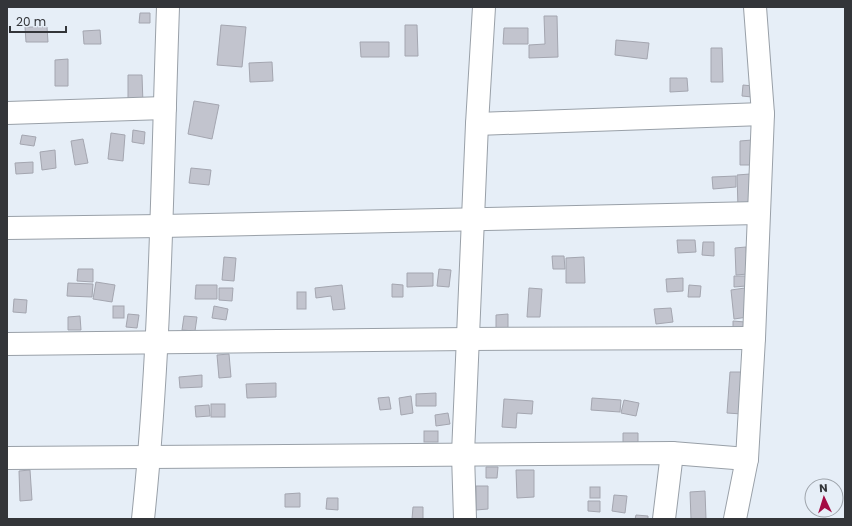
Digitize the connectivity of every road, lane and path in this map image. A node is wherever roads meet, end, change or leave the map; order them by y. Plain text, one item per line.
1 (168, 7) edge
2 (484, 7) edge
3 (755, 7) edge
4 (164, 108) junction
5 (7, 113) edge
6 (763, 114) junction
7 (477, 124) junction
8 (758, 213) junction
9 (473, 219) junction
10 (162, 226) junction
11 (7, 228) edge
12 (754, 338) junction
13 (469, 339) junction
14 (156, 342) junction
15 (7, 344) edge
16 (672, 453) junction
17 (463, 454) junction
18 (150, 456) junction
19 (7, 458) edge
20 (747, 459) junction
21 (143, 519) edge
22 (465, 519) edge
23 (664, 519) edge
24 (735, 519) edge

1 - 4 street
2 - 7 street
3 - 6 street
4 - 5 street
4 - 10 street
6 - 7 street
6 - 8 street
7 - 9 street
8 - 9 street
8 - 12 street
9 - 10 street
9 - 13 street
10 - 11 street
10 - 14 street
12 - 13 street
12 - 20 street
13 - 14 street
13 - 17 street
14 - 15 street
14 - 18 street
16 - 17 street
16 - 20 street
16 - 23 street
17 - 18 street
17 - 22 street
18 - 19 street
18 - 21 street
20 - 24 street

